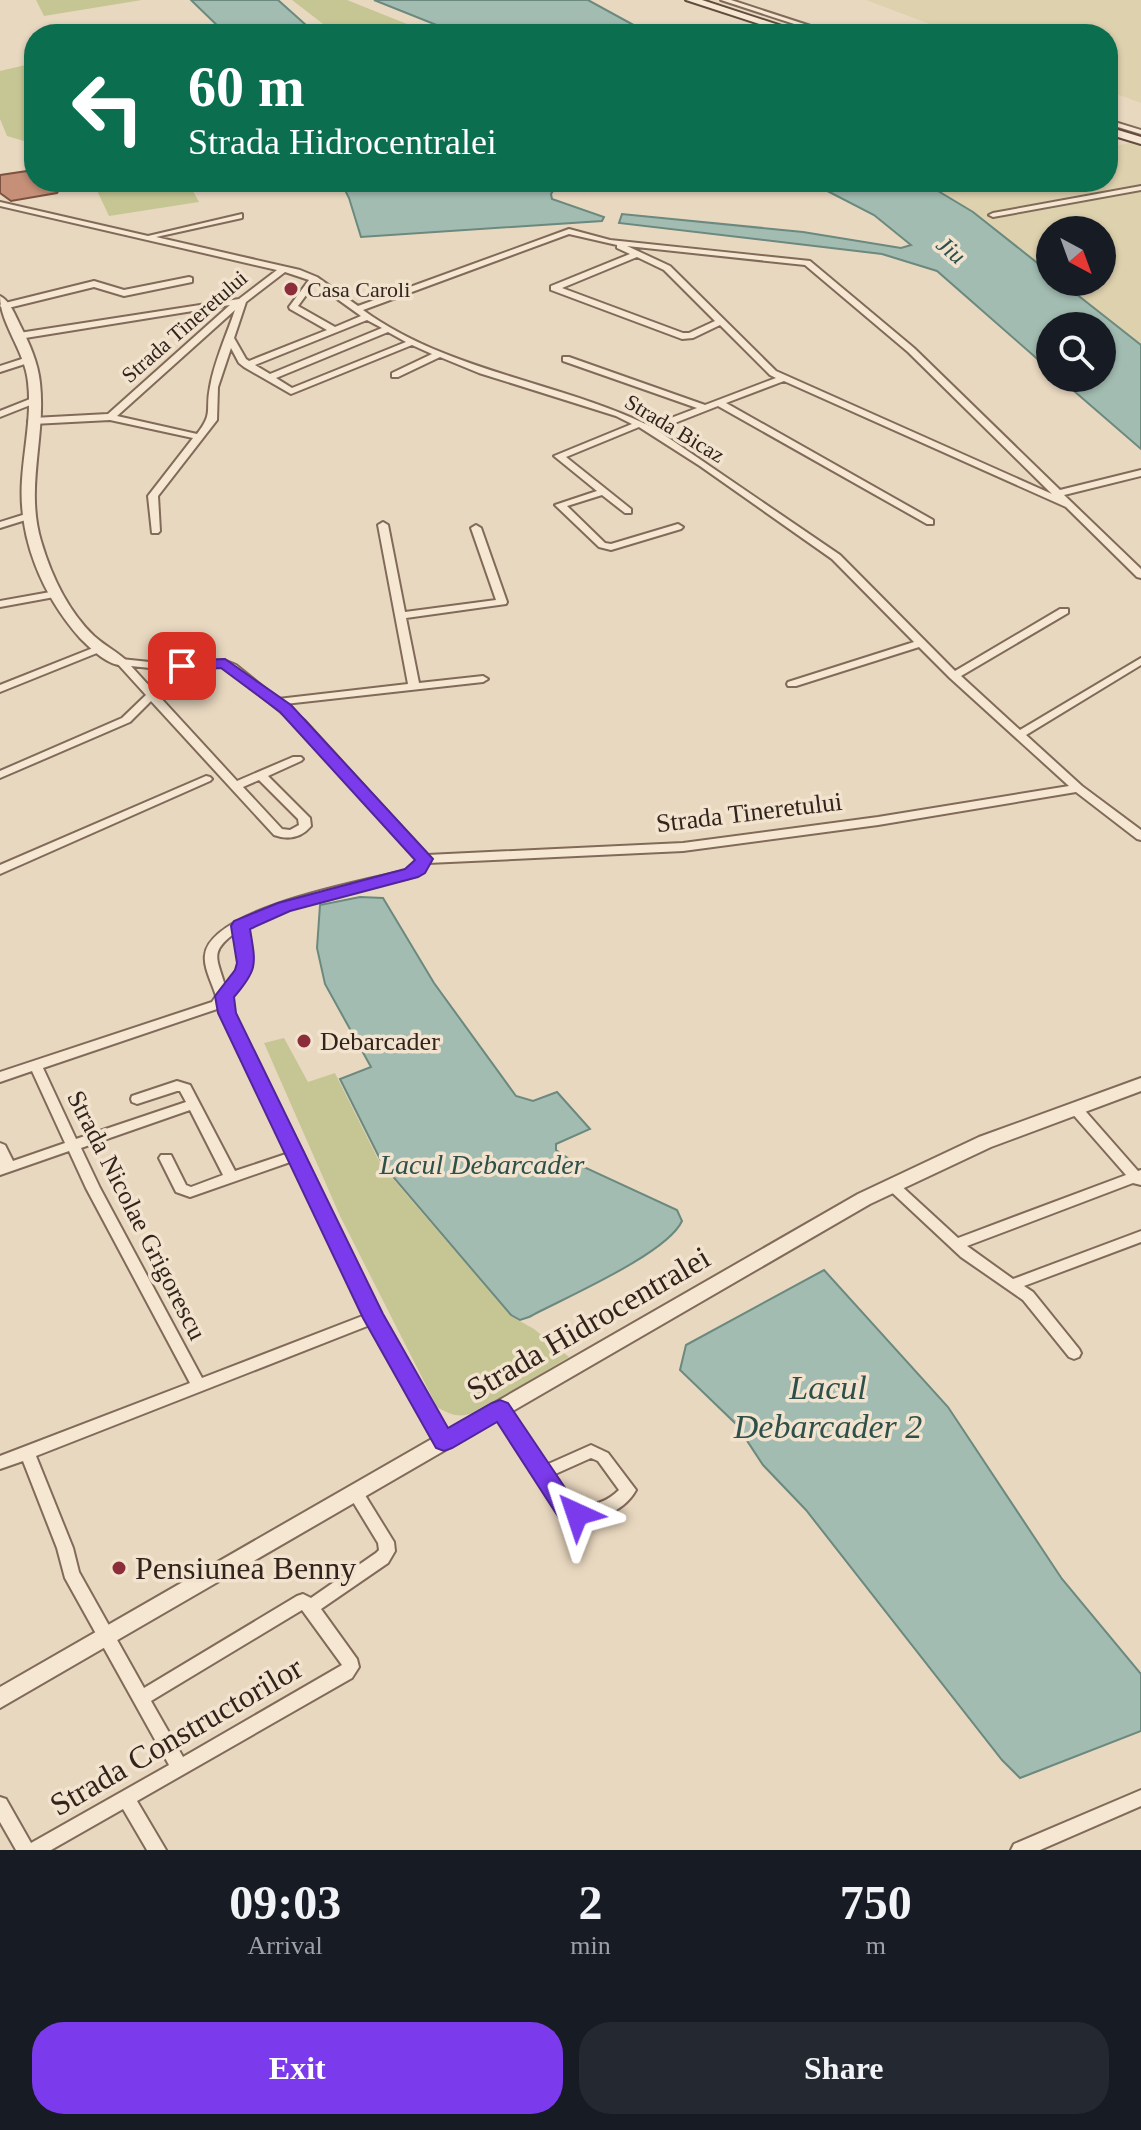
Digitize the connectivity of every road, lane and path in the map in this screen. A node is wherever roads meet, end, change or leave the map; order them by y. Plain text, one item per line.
1 (691, 0) edge
2 (724, 0) edge
3 (768, 24) edge
4 (800, 24) edge
5 (1118, 125) edge
6 (1141, 132) edge
7 (1118, 133) edge
8 (1141, 141) edge
9 (1141, 188) edge
10 (0, 204) edge
11 (993, 215) dead end
12 (239, 216) dead end
13 (150, 236) junction
14 (610, 242) junction
15 (637, 254) junction
16 (285, 268) junction
17 (314, 279) junction
18 (189, 280) dead end
19 (242, 301) junction
20 (2, 302) edge
21 (356, 310) junction
22 (367, 317) junction
23 (719, 322) junction
24 (388, 329) junction
25 (334, 330) junction
26 (19, 336) junction
27 (229, 336) junction
28 (412, 342) junction
29 (440, 354) junction
30 (566, 359) dead end
31 (28, 360) junction
32 (247, 365) junction
33 (0, 369) edge
34 (395, 375) dead end
35 (268, 378) junction
36 (784, 378) junction
37 (35, 400) junction
38 (719, 403) junction
39 (706, 408) junction
40 (0, 414) edge
41 (110, 417) junction
42 (33, 421) junction
43 (639, 424) junction
44 (650, 429) junction
45 (199, 437) junction
46 (1141, 473) edge
47 (603, 492) junction
48 (1059, 493) junction
49 (1073, 506) junction
50 (628, 511) dead end
51 (29, 516) junction
52 (930, 522) dead end
53 (0, 525) edge
54 (383, 525) dead end
55 (678, 527) dead end
56 (476, 528) dead end
57 (155, 531) dead end
58 (1141, 575) edge
59 (56, 594) junction
60 (0, 604) edge
61 (1064, 611) dead end
62 (402, 615) junction
63 (921, 643) junction
64 (98, 649) junction
65 (1141, 661) edge
66 (121, 662) junction
67 (182, 666) junction
68 (954, 676) junction
69 (483, 679) dead end
70 (792, 684) dead end
71 (414, 687) junction
72 (0, 689) edge
73 (150, 696) junction
74 (277, 702) junction
75 (1020, 734) junction
76 (297, 759) dead end
77 (0, 775) edge
78 (261, 775) junction
79 (206, 779) dead end
80 (235, 786) junction
81 (1078, 788) junction
82 (1141, 836) edge
83 (424, 859) junction
84 (0, 870) edge
85 (240, 926) junction
86 (224, 996) junction
87 (35, 1065) junction
88 (0, 1077) edge
89 (1141, 1084) edge
90 (137, 1099) dead end
91 (193, 1104) junction
92 (1075, 1108) junction
93 (72, 1146) junction
94 (0, 1148) edge
95 (297, 1155) junction
96 (166, 1158) dead end
97 (4, 1168) edge
98 (231, 1177) junction
99 (1139, 1178) edge
100 (892, 1186) junction
101 (1141, 1236) edge
102 (957, 1244) junction
103 (1014, 1284) junction
104 (373, 1318) junction
105 (1074, 1353) dead end
106 (198, 1385) junction
107 (500, 1409) junction
108 (444, 1442) junction
109 (27, 1453) junction
110 (0, 1463) edge
111 (543, 1473) junction
112 (355, 1492) junction
113 (311, 1607) junction
114 (105, 1639) junction
115 (0, 1698) edge
116 (140, 1699) junction
117 (180, 1768) junction
118 (126, 1798) junction
119 (1141, 1798) edge
120 (0, 1805) edge
121 (25, 1850) edge
122 (35, 1850) edge
123 (157, 1850) edge
124 (1020, 1850) edge

1 - 3 main road
2 - 4 street
5 - 6 street
7 - 8 main road
9 - 11 street
10 - 13 street, Strada Bicaz
12 - 13 street
13 - 16 street, Strada Bicaz
14 - 15 street
14 - 21 street
14 - 48 street
15 - 23 street
15 - 23 street
16 - 17 street, Strada Bicaz
16 - 19 street, Strada Tineretului
17 - 21 street, Strada Bicaz
17 - 25 street
18 - 20 street
19 - 26 street
19 - 27 street
19 - 41 street, Strada Tineretului
20 - 26 street
21 - 22 street, Strada Bicaz
22 - 24 street, Strada Bicaz
22 - 25 street
23 - 36 street
24 - 28 street, Strada Bicaz
24 - 35 street
25 - 32 street
26 - 31 street
27 - 32 street
27 - 45 street
28 - 29 street, Strada Bicaz
28 - 35 street
29 - 34 street
29 - 43 street, Strada Bicaz
30 - 39 street
31 - 33 street
31 - 37 street
32 - 35 street
36 - 38 street
36 - 49 street
37 - 40 street
37 - 42 street
38 - 39 street
38 - 52 street
39 - 44 street
41 - 42 street, Strada Tineretului
41 - 45 street, Strada Tineretului
42 - 51 street
43 - 44 street, Strada Bicaz
43 - 47 street
44 - 63 street, Strada Bicaz
45 - 57 street
46 - 48 street
47 - 50 street
47 - 55 street
48 - 49 street
49 - 58 street
51 - 53 street
51 - 59 street
54 - 62 street
56 - 62 street
59 - 60 street
59 - 64 street
61 - 68 street
62 - 71 street
63 - 68 street, Strada Bicaz
63 - 70 street
64 - 66 street
64 - 72 street
65 - 75 street
66 - 67 street
66 - 73 street
67 - 73 street
67 - 74 street
68 - 75 street, Strada Bicaz
69 - 71 street
71 - 74 street
73 - 77 street
73 - 80 street
74 - 83 street
75 - 81 street, Strada Bicaz
76 - 78 street
78 - 80 street
78 - 80 street
79 - 84 street
81 - 82 street, Strada Bicaz
81 - 83 street, Strada Tineretului
83 - 85 street
85 - 86 street
85 - 86 street
86 - 87 street
86 - 95 street
87 - 88 street
87 - 93 street, Strada Nicolae Grigorescu
89 - 92 street, Strada Hidrocentralei
90 - 91 street
91 - 93 street
91 - 98 street
92 - 99 street
92 - 100 street, Strada Hidrocentralei
93 - 97 street
93 - 106 street, Strada Nicolae Grigorescu
94 - 97 street
95 - 98 street
95 - 104 street
96 - 98 street
99 - 102 street
100 - 102 street
100 - 107 street, Strada Hidrocentralei
101 - 103 street
102 - 103 street
103 - 105 street
104 - 106 street
104 - 108 street
106 - 109 street
107 - 108 street, Strada Hidrocentralei
107 - 111 street
108 - 112 street, Strada Hidrocentralei
109 - 110 street
109 - 114 street
111 - 111 street
112 - 113 street
112 - 114 street, Strada Hidrocentralei
113 - 116 street
113 - 117 street, Strada Constructorilor
114 - 115 street, Strada Hidrocentralei
114 - 116 street
116 - 117 street
117 - 118 street, Strada Constructorilor
118 - 122 street, Strada Constructorilor
118 - 123 street
119 - 124 street
120 - 121 street

